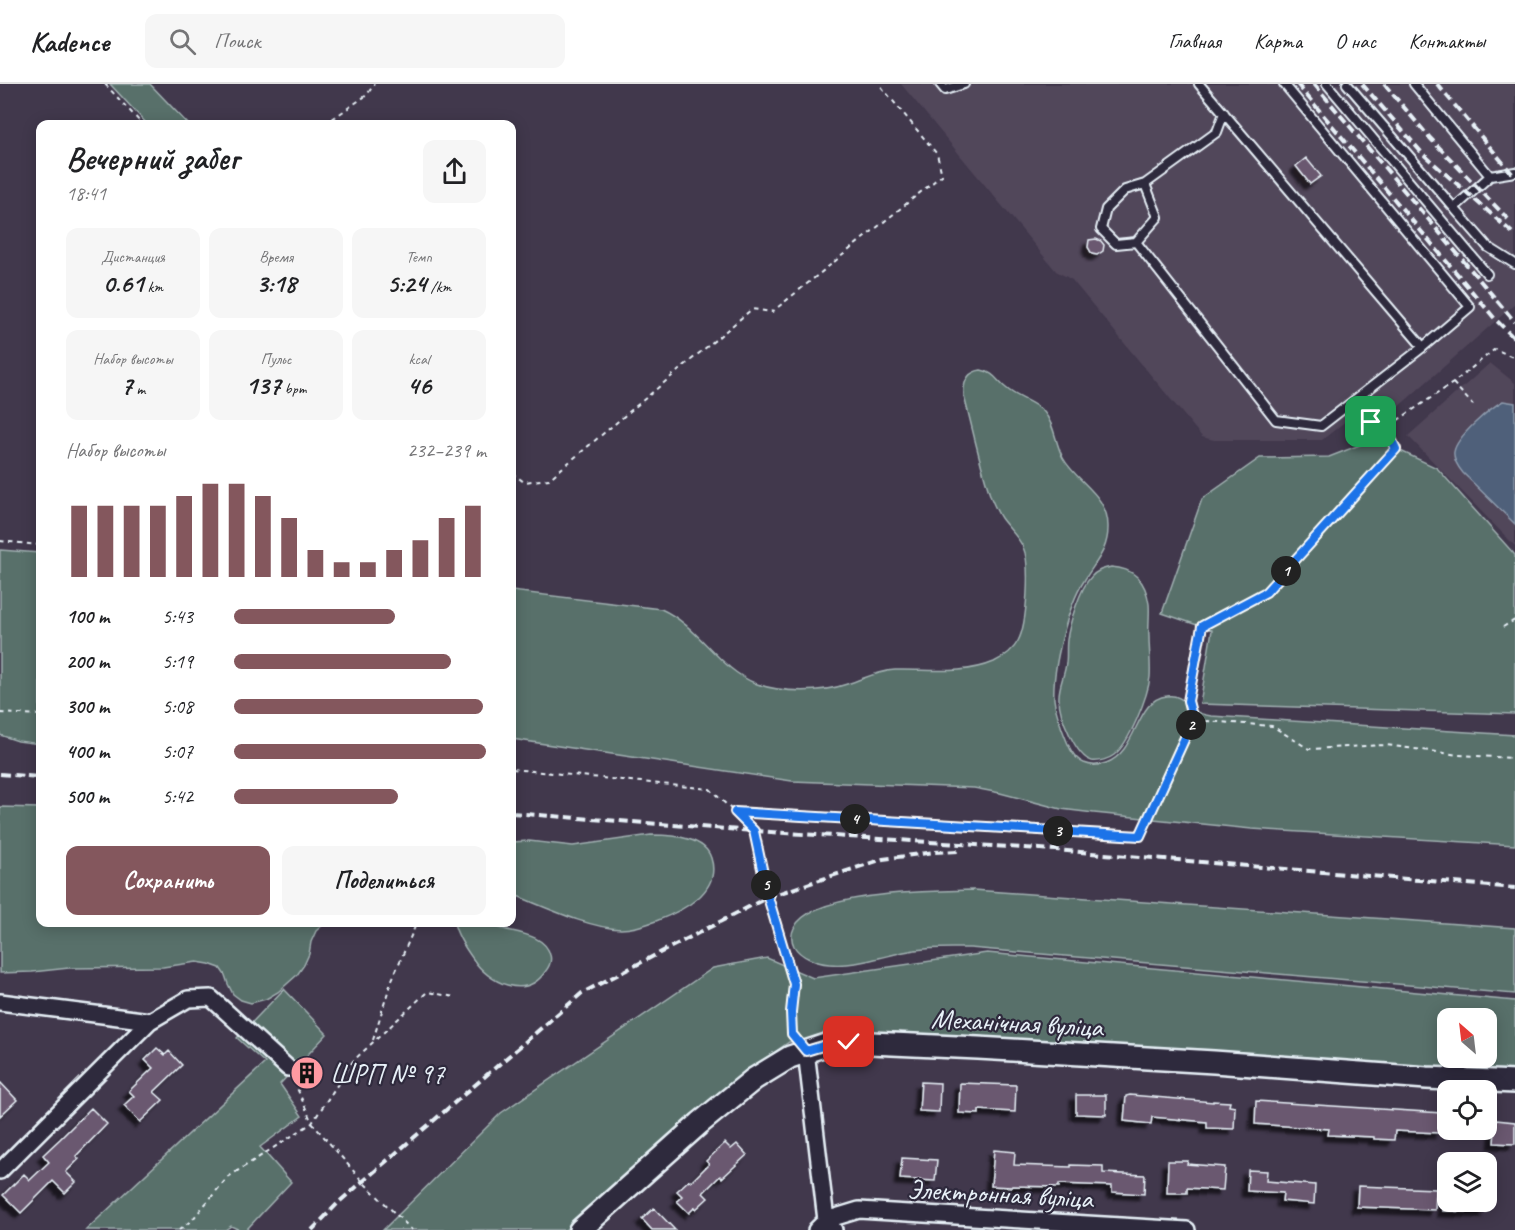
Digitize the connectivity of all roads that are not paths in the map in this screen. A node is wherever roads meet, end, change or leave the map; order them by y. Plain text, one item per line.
1 (940, 84) edge
2 (964, 84) edge
3 (1199, 84) edge
4 (1284, 84) edge
5 (1327, 84) edge
6 (1347, 84) edge
7 (1414, 84) edge
8 (1224, 113) junction
9 (1515, 172) edge
10 (1490, 176) junction
11 (1145, 184) junction
12 (1454, 208) junction
13 (1136, 242) junction
14 (1515, 264) edge
15 (1487, 274) dead end
16 (1423, 347) junction
17 (0, 1002) edge
18 (150, 1022) junction
19 (806, 1051) junction
20 (288, 1068) road end
21 (1515, 1082) edge
22 (0, 1171) edge
23 (825, 1227) edge
24 (580, 1230) edge
25 (1187, 1230) edge

1 - 2 lane
3 - 8 lane
4 - 16 lane
5 - 15 lane
6 - 12 lane
7 - 10 lane
8 - 11 lane
8 - 16 lane
9 - 10 lane
10 - 12 lane
11 - 13 lane
11 - 13 lane
12 - 14 lane
13 - 16 lane
17 - 18 street
18 - 20 street
18 - 22 street
19 - 21 street, Механічная вуліца
19 - 23 street
19 - 24 street, Механічная вуліца
23 - 25 street, Электронная вуліца

